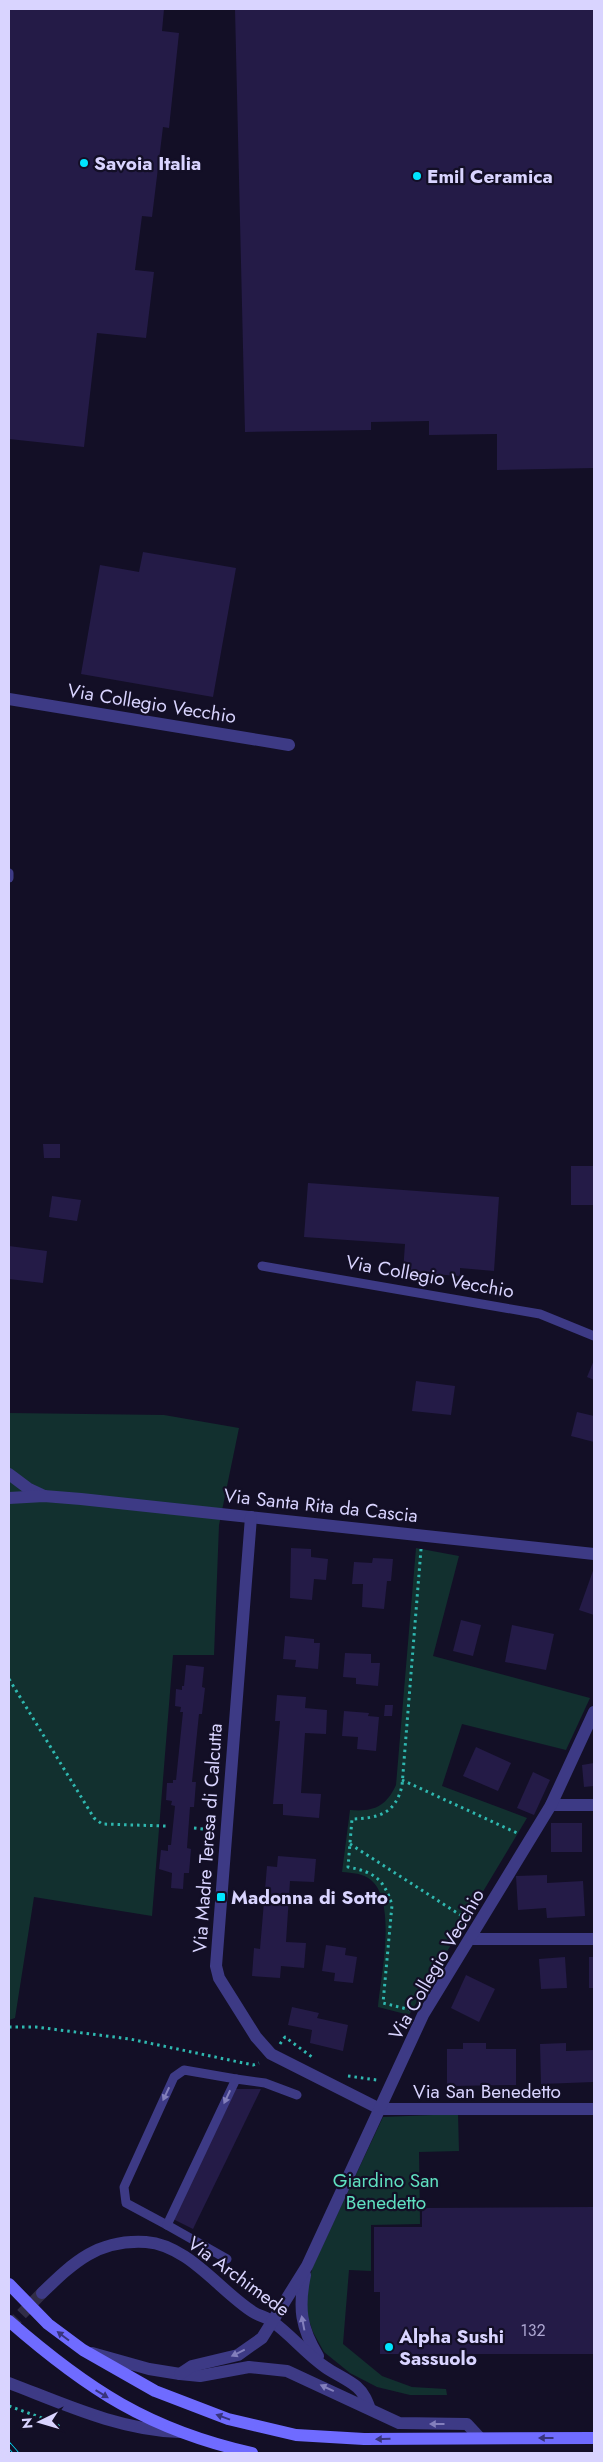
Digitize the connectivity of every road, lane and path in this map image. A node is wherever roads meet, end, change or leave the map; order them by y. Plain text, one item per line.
1 (9, 698) edge
2 (290, 745) dead end
3 (9, 874) edge
4 (9, 878) edge
5 (262, 1266) dead end
6 (592, 1334) edge
7 (9, 1474) edge
8 (44, 1496) junction
9 (9, 1498) edge
10 (250, 1517) junction
11 (422, 1535) junction
12 (594, 1554) edge
13 (9, 1679) edge
14 (594, 1712) edge
15 (402, 1780) junction
16 (551, 1805) junction
17 (594, 1805) edge
18 (166, 1826) dead end
19 (194, 1828) dead end
20 (226, 1830) junction
21 (528, 1843) junction
22 (350, 1844) junction
23 (470, 1921) dead end
24 (470, 1939) junction
25 (594, 1939) edge
26 (423, 2015) junction
27 (9, 2027) edge
28 (271, 2054) junction
29 (320, 2062) dead end
30 (342, 2072) dead end
31 (236, 2079) junction
32 (392, 2083) junction
33 (297, 2095) dead end
34 (380, 2109) junction
35 (594, 2109) edge
36 (167, 2226) junction
37 (227, 2259) dead end
38 (306, 2266) junction
39 (9, 2284) edge
40 (42, 2293) tunnel mouth
41 (9, 2321) edge
42 (272, 2321) junction
43 (83, 2350) junction
44 (323, 2366) junction
45 (180, 2374) junction
46 (9, 2383) edge
47 (9, 2406) edge
48 (370, 2409) junction
49 (60, 2427) dead end
50 (179, 2432) junction
51 (480, 2438) junction
52 (594, 2438) edge
53 (252, 2453) edge

1 - 2 street, Via Collegio Vecchio
3 - 4 lane
5 - 6 lane, Via Collegio Vecchio
7 - 8 street, Via Santa Rita da Cascia
8 - 9 street, Via Santa Rita da Cascia
8 - 10 street, Via Santa Rita da Cascia
10 - 11 street, Via Santa Rita da Cascia
10 - 20 street, Via Madre Teresa di Calcutta
11 - 12 street, Via Santa Rita da Cascia
11 - 15 path
13 - 18 path
14 - 16 street, Via Collegio Vecchio
15 - 21 path
15 - 22 path
16 - 17 street
16 - 21 street, Via Collegio Vecchio
19 - 20 path
20 - 28 street, Via Madre Teresa di Calcutta
21 - 24 street, Via Collegio Vecchio
22 - 23 path
22 - 26 path
24 - 25 street
24 - 26 street, Via Collegio Vecchio
26 - 32 street, Via Collegio Vecchio
27 - 28 path
28 - 29 path
28 - 34 street, Via Madre Teresa di Calcutta
30 - 32 path
31 - 33 lane
31 -> 36 lane
31 -> 36 lane
32 - 34 street, Via Collegio Vecchio
34 - 35 street, Via San Benedetto
34 - 38 street, Via Collegio Vecchio
36 - 37 lane
38 - 42 street, Via Collegio Vecchio
44 -> 38 street, Via Collegio Vecchio
43 -> 39 main road
40 - 42 street, Via Archimede
41 -> 50 main road
42 - 44 street, Via Archimede
42 -> 45 street, Via Collegio Vecchio
43 - 45 street
51 -> 43 main road
44 - 48 street, Via Archimede
48 -> 45 street
46 - 50 street
47 - 49 path
51 -> 48 street
50 - 53 main road
52 -> 51 main road

